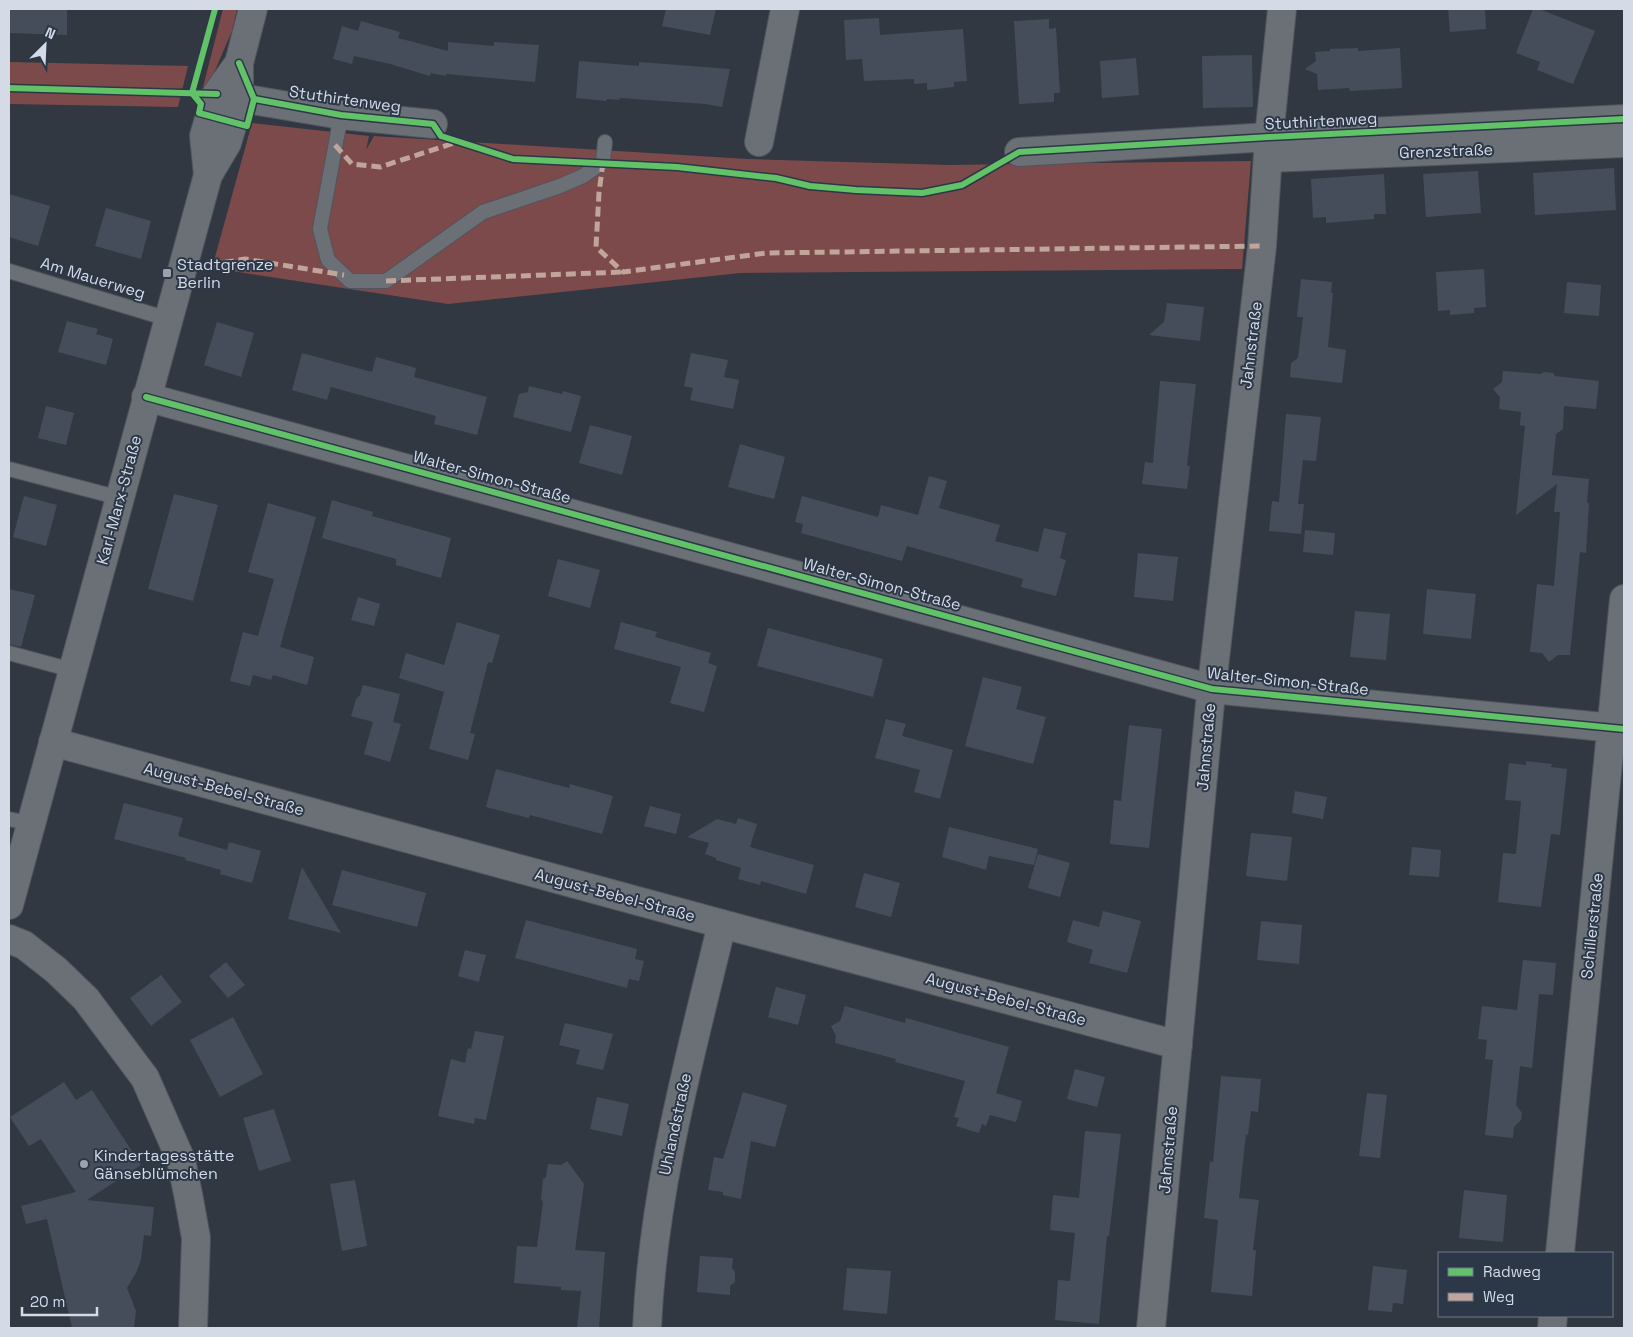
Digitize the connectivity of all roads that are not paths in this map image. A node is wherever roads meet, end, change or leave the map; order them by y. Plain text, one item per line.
1 (253, 9) edge
2 (785, 9) edge
3 (1282, 9) edge
4 (225, 107) junction
5 (341, 115) junction
6 (1624, 119) edge
7 (433, 124) dead end
8 (605, 142) dead end
9 (758, 142) dead end
10 (1624, 144) edge
11 (1269, 148) junction
12 (1019, 152) dead end
13 (9, 271) edge
14 (168, 319) junction
15 (146, 397) junction
16 (9, 469) edge
17 (120, 498) junction
18 (1624, 599) edge
19 (9, 653) edge
20 (72, 670) junction
21 (1212, 689) junction
22 (1618, 728) edge
23 (53, 742) junction
24 (20, 822) edge
25 (9, 904) edge
26 (722, 924) junction
27 (9, 939) edge
28 (1178, 1045) junction
29 (1560, 1252) edge
30 (193, 1328) edge
31 (646, 1328) edge
32 (1151, 1328) edge

1 - 4 street
2 - 9 street
3 - 11 street, Jahnstraße
4 - 5 street, Stuthirtenweg
4 - 14 street, Karl-Marx-Straße
5 - 7 street, Stuthirtenweg
5 - 8 lane
6 - 11 street, Stuthirtenweg
10 - 11 street, Grenzstraße
11 - 12 street, Stuthirtenweg
11 - 21 street, Jahnstraße
13 - 14 lane, Am Mauerweg
14 - 15 street, Karl-Marx-Straße
15 - 17 street, Karl-Marx-Straße
15 - 21 street, Walter-Simon-Straße
16 - 17 lane
17 - 20 street, Karl-Marx-Straße
18 - 22 street, Schillerstraße
19 - 20 lane
20 - 23 street, Karl-Marx-Straße
21 - 22 street, Walter-Simon-Straße
21 - 28 street, Jahnstraße
22 - 29 street, Schillerstraße
23 - 24 street, Karl-Marx-Straße
23 - 26 street, August-Bebel-Straße
24 - 25 street, Karl-Marx-Straße
26 - 28 street, August-Bebel-Straße
26 - 31 street, Uhlandstraße
27 - 30 street
28 - 32 street, Jahnstraße

